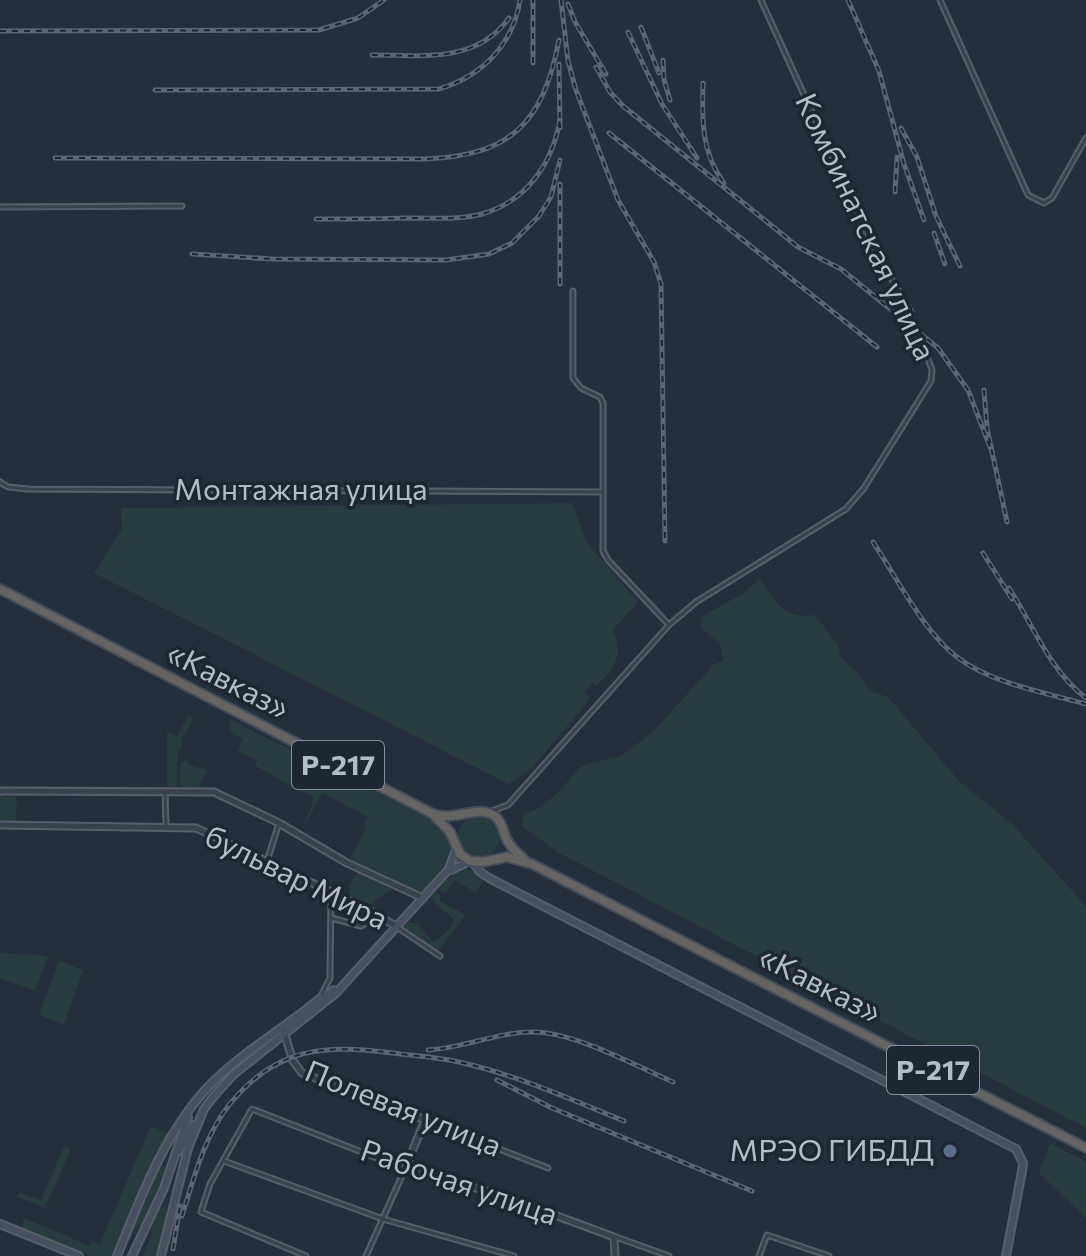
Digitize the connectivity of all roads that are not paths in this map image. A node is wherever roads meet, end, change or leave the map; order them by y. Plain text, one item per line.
1 (761, 0) edge
2 (940, 0) edge
3 (1086, 138) edge
4 (182, 206) dead end
5 (0, 207) edge
6 (573, 291) dead end
7 (0, 482) edge
8 (603, 492) junction
9 (0, 589) edge
10 (669, 625) junction
11 (0, 791) edge
12 (165, 791) junction
13 (508, 805) junction
14 (484, 812) junction
15 (433, 814) junction
16 (464, 816) junction
17 (279, 823) junction
18 (0, 825) edge
19 (166, 827) junction
20 (504, 832) junction
21 (453, 838) junction
22 (456, 849) junction
23 (489, 860) junction
24 (267, 861) junction
25 (471, 861) junction
26 (532, 864) junction
27 (444, 875) junction
28 (489, 878) junction
29 (331, 892) junction
30 (423, 898) junction
31 (369, 910) junction
32 (331, 918) junction
33 (397, 927) junction
34 (440, 956) dead end
35 (341, 987) junction
36 (318, 1000) junction
37 (283, 1031) junction
38 (194, 1105) junction
39 (204, 1109) junction
40 (425, 1120) junction
41 (1086, 1148) edge
42 (174, 1160) junction
43 (224, 1161) junction
44 (155, 1165) junction
45 (548, 1168) dead end
46 (405, 1169) junction
47 (170, 1173) junction
48 (155, 1208) junction
49 (170, 1215) junction
50 (383, 1219) junction
51 (0, 1224) edge
52 (614, 1237) junction
53 (79, 1256) edge
54 (117, 1256) edge
55 (132, 1256) edge
56 (161, 1256) edge
57 (306, 1256) edge
58 (366, 1256) edge
59 (514, 1256) edge
60 (615, 1256) edge
61 (669, 1256) edge
62 (759, 1256) edge
63 (829, 1256) edge
64 (1006, 1256) edge

1 - 10 street, Комбинатская улица
2 - 3 street
4 - 5 street
6 - 8 street
7 - 8 street, Монтажная улица
8 - 10 street
9 - 15 highway, «Кавказ» / Р-217
10 - 13 street, Комбинатская улица
11 - 12 street, бульвар Мира
12 - 17 street, бульвар Мира
12 - 19 street
13 - 14 street
13 - 20 street, Комбинатская улица
14 - 16 highway, «Кавказ» / Р-217
14 - 20 highway, «Кавказ» / Р-217
15 - 16 highway, «Кавказ» / Р-217
15 - 21 highway, «Кавказ» / Р-217
16 - 21 highway
17 - 24 street
17 - 30 street, бульвар Мира
18 - 19 street, бульвар Мира
19 - 24 street, бульвар Мира
20 - 23 highway
20 - 26 highway, «Кавказ» / Р-217
21 - 22 highway, «Кавказ» / Р-217
22 - 25 highway
22 - 27 main road
23 - 25 highway, «Кавказ» / Р-217
23 - 26 highway, «Кавказ» / Р-217
23 - 28 main road
24 - 29 street, бульвар Мира
25 - 27 main road
25 - 28 main road
26 - 41 highway, «Кавказ» / Р-217
27 - 30 main road
28 - 64 main road
29 - 31 street, бульвар Мира
29 - 32 street
30 - 33 main road
31 - 32 street
31 - 33 street, бульвар Мира
32 - 36 street
33 - 34 street, бульвар Мира
33 - 35 main road
35 - 36 main road
35 - 37 main road
36 - 37 main road
37 - 38 main road
37 - 39 main road
37 - 40 street, Полевая улица
38 - 39 street
38 - 42 main road
38 - 44 main road
39 - 42 main road
39 - 49 main road
40 - 45 street, Полевая улица
40 - 46 street
42 - 47 main road
43 - 46 street, Рабочая улица
43 - 50 street
43 - 57 street
44 - 47 main road
44 - 54 main road
46 - 50 street
46 - 52 street, Рабочая улица
47 - 48 main road
48 - 49 main road
48 - 55 main road
49 - 56 main road
50 - 58 street
50 - 59 street
51 - 53 main road
52 - 60 street
52 - 61 street, Рабочая улица
62 - 63 street

